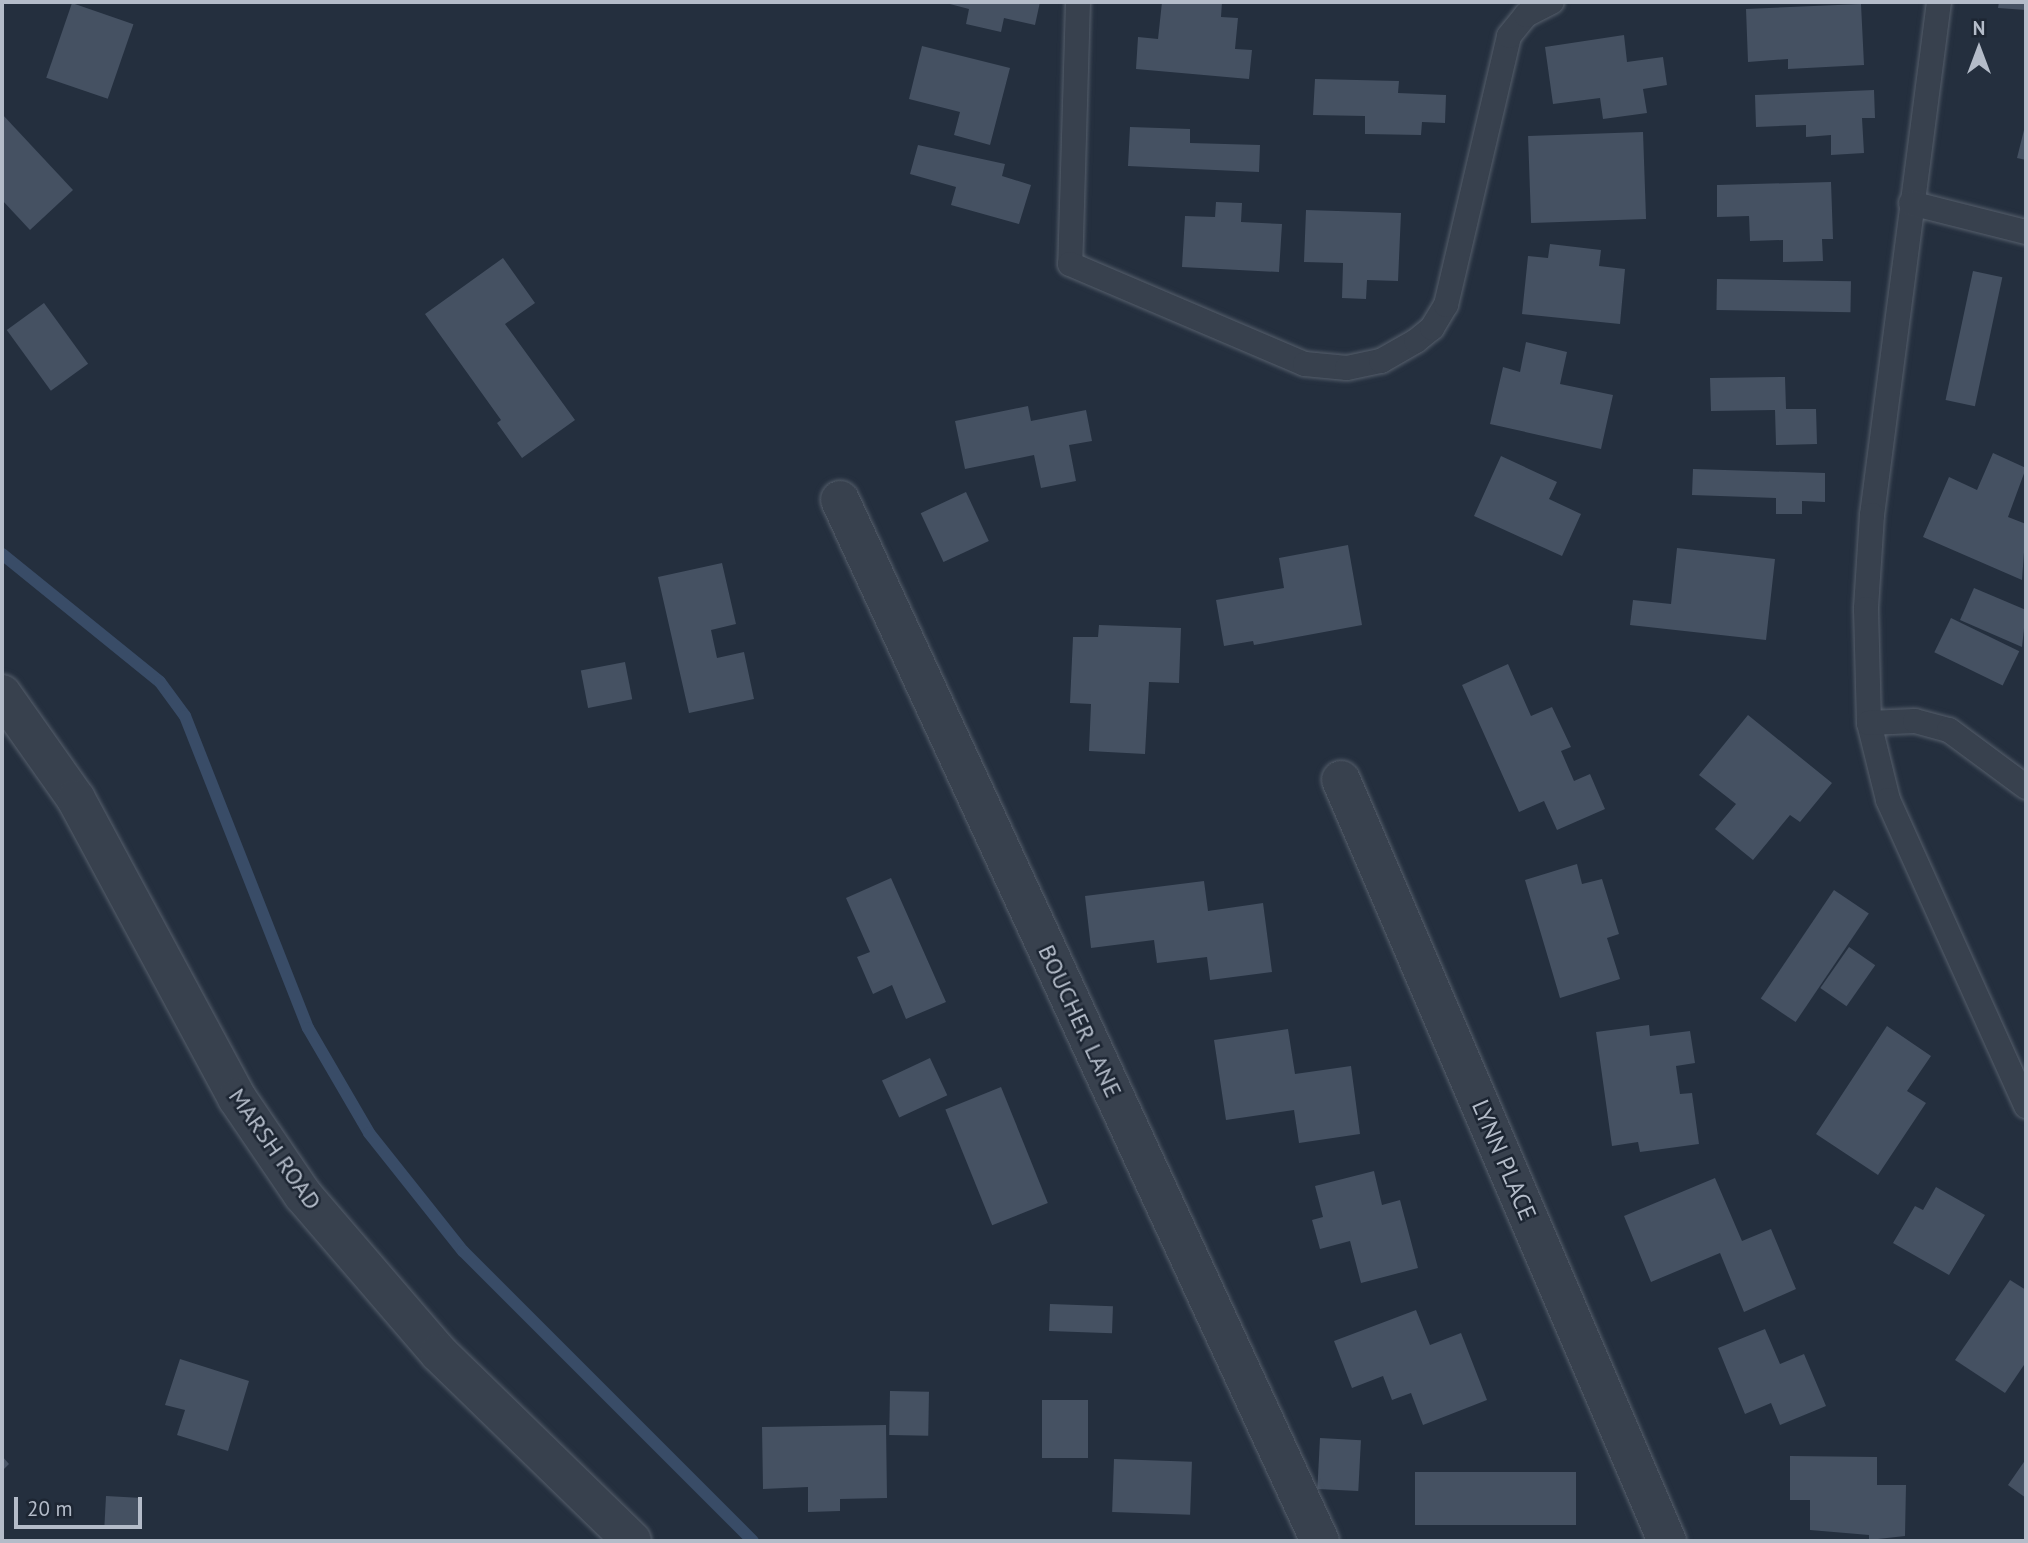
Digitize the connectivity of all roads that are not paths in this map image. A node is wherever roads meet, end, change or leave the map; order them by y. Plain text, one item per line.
1 (1078, 2) edge
2 (1552, 2) edge
3 (1939, 2) edge
4 (1911, 203) junction
5 (2026, 232) edge
6 (840, 500) dead end
7 (2, 694) edge
8 (1868, 723) junction
9 (1341, 780) dead end
10 (2026, 787) edge
11 (2026, 1106) edge
12 (632, 1541) edge
13 (1320, 1541) edge
14 (1667, 1541) edge

1 - 2 lane
3 - 4 lane
4 - 5 lane
4 - 8 lane
6 - 13 street, BOUCHER LANE
7 - 12 street, MARSH ROAD
8 - 10 lane
8 - 11 lane
9 - 14 street, LYNN PLACE

